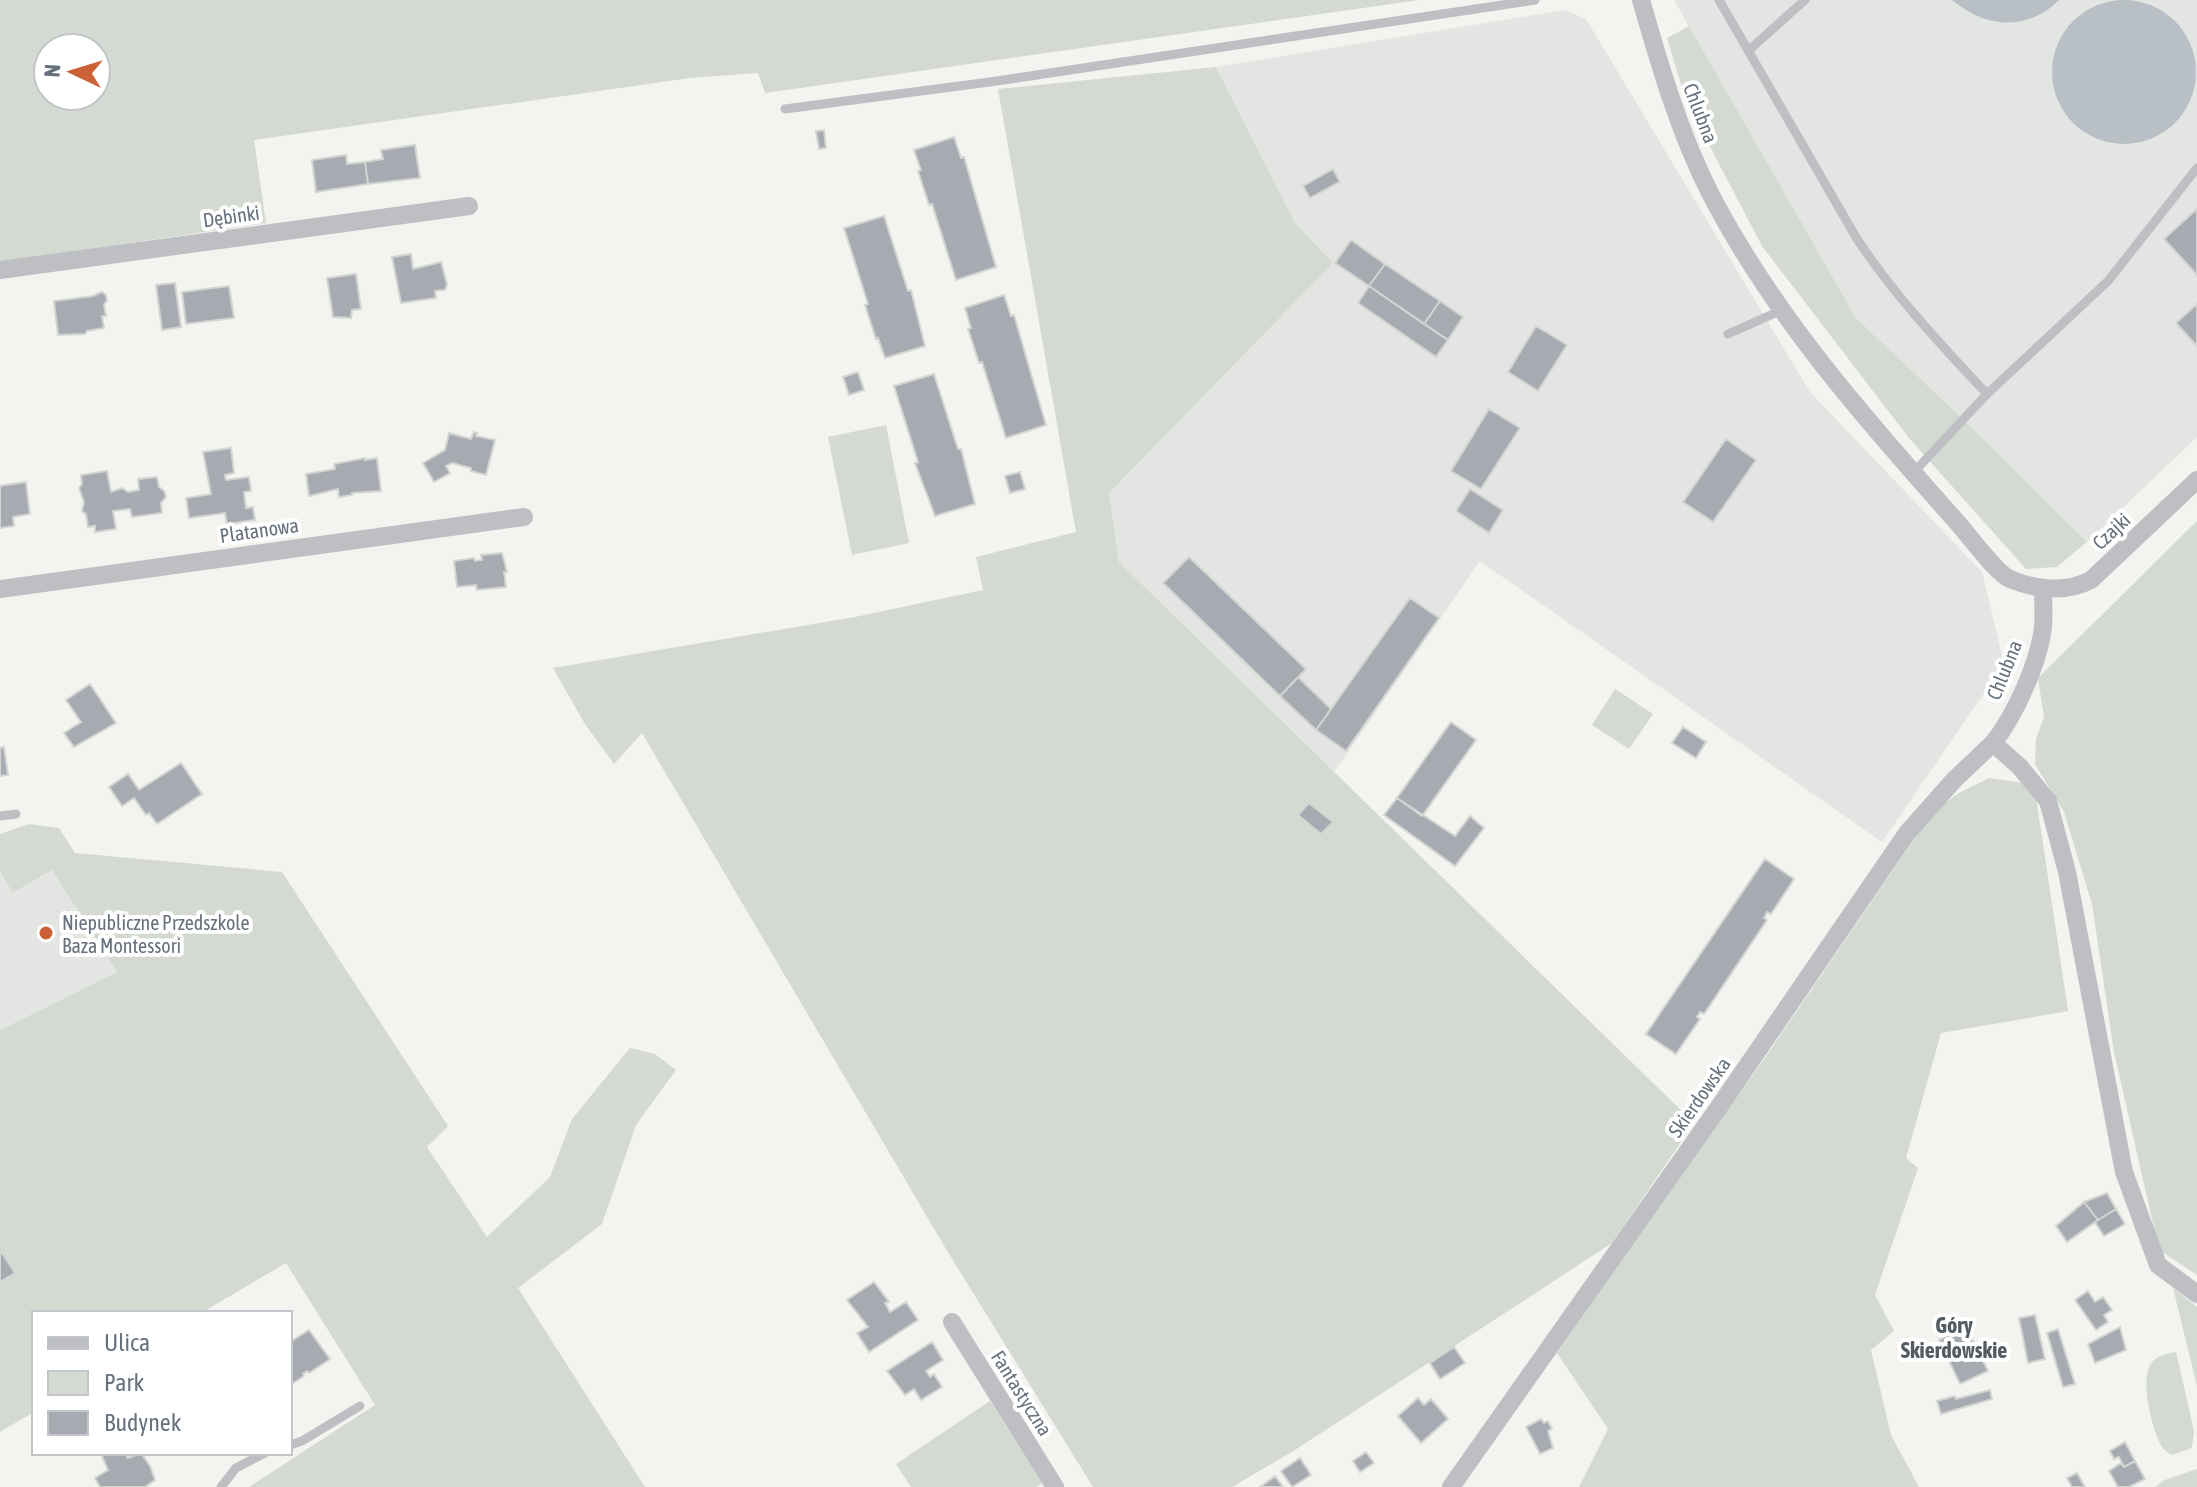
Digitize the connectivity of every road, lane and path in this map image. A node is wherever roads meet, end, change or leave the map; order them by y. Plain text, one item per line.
1 (1535, 0) edge
2 (1641, 0) edge
3 (1719, 0) edge
4 (1805, 0) edge
5 (1748, 51) junction
6 (785, 109) dead end
7 (2197, 168) edge
8 (469, 206) dead end
9 (0, 270) edge
10 (1782, 310) junction
11 (1728, 334) dead end
12 (1987, 394) junction
13 (1913, 473) junction
14 (2197, 480) edge
15 (524, 517) dead end
16 (0, 589) edge
17 (2043, 589) junction
18 (1993, 743) junction
19 (16, 814) dead end
20 (0, 816) edge
21 (2197, 1294) edge
22 (952, 1322) dead end
23 (360, 1406) dead end
24 (292, 1444) edge
25 (261, 1455) edge
26 (221, 1487) edge
27 (1055, 1487) edge
28 (1451, 1487) edge

1 - 6 lane
2 - 10 street, Chlubna
3 - 5 lane
4 - 5 lane
5 - 12 lane
7 - 12 lane
8 - 9 street, Dębinki
10 - 11 lane
10 - 13 street, Chlubna
12 - 13 lane
13 - 17 street, Chlubna
14 - 17 street, Czajki
15 - 16 street, Platanowa
17 - 18 street, Chlubna
18 - 21 street
18 - 28 street, Skierdowska
19 - 20 lane
22 - 27 street, Fantastyczna
23 - 24 lane
25 - 26 lane

